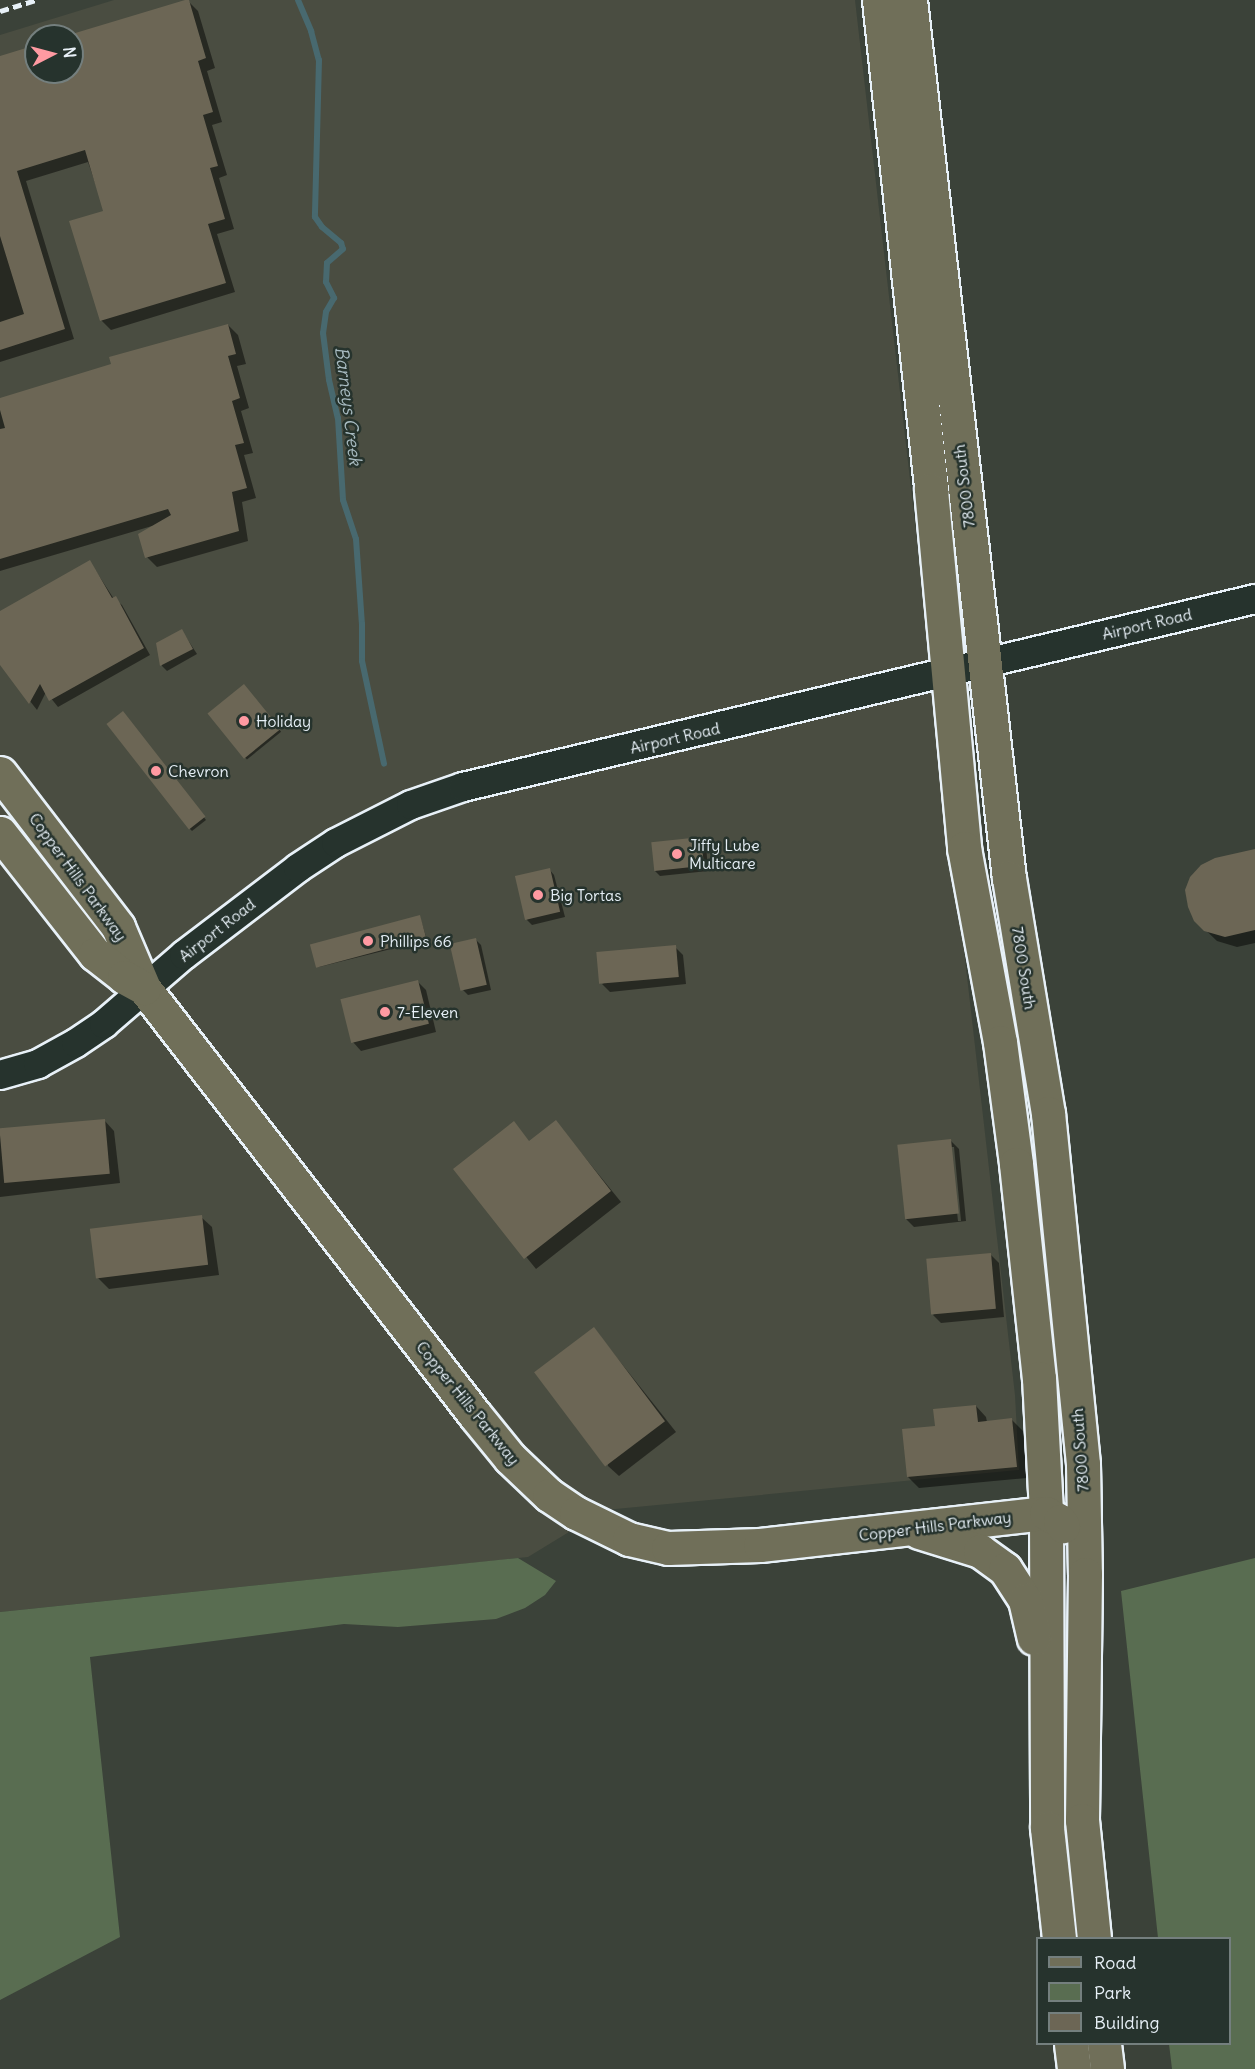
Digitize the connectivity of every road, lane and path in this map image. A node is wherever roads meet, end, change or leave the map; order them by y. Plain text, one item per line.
1 (879, 0) edge
2 (910, 0) edge
3 (1255, 598) edge
4 (985, 663) junction
5 (949, 672) junction
6 (0, 773) edge
7 (0, 833) edge
8 (144, 988) junction
9 (0, 1075) edge
10 (1046, 1513) junction
11 (912, 1529) junction
12 (1046, 1683) junction
13 (1082, 1746) junction
14 (1059, 1937) edge
15 (1094, 1937) edge
16 (1071, 2045) edge
17 (1104, 2045) edge
18 (1074, 2069) edge
19 (1107, 2069) edge

1 - 5 main road, 7800 South
2 - 4 main road, 7800 South
3 - 4 street, Airport Road
4 - 5 street, Airport Road
4 - 13 main road, 7800 South
5 - 8 street, Airport Road
5 - 10 main road, 7800 South
6 - 8 main road, Copper Hills Parkway
7 - 8 main road, Copper Hills Parkway
8 - 9 street, Airport Road
8 - 11 main road, Copper Hills Parkway
10 - 11 main road, Copper Hills Parkway
10 - 12 main road, 7800 South
10 - 13 main road
11 - 12 main road
12 - 14 main road, 7800 South
13 - 15 main road, 7800 South
16 - 18 main road
17 - 19 main road

